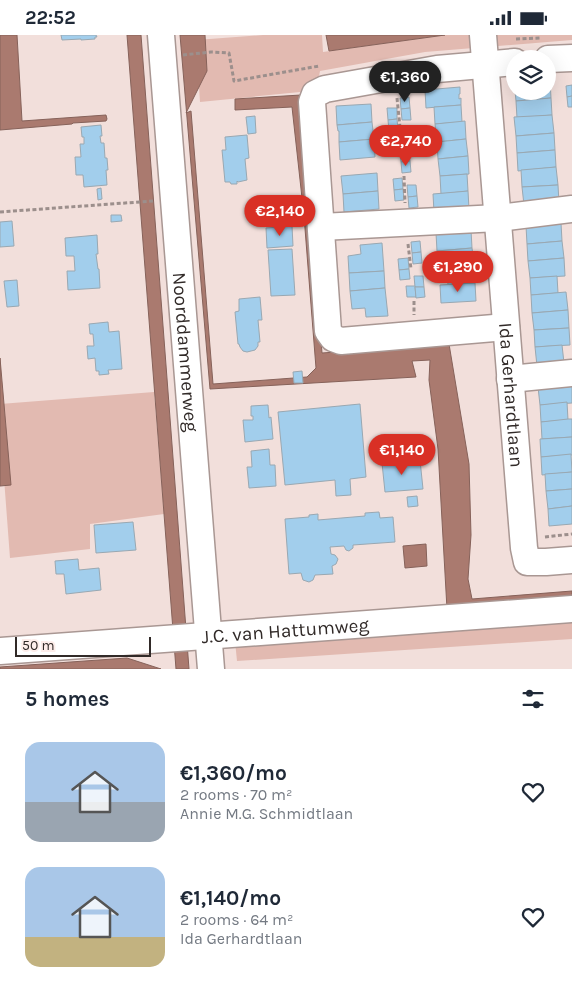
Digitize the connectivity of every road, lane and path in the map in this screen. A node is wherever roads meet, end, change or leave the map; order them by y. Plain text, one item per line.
1 (161, 35) edge
2 (483, 35) edge
3 (211, 52) dead end
4 (178, 55) dead end
5 (572, 58) edge
6 (556, 59) edge
7 (506, 63) edge
8 (486, 64) junction
9 (395, 76) junction
10 (402, 147) dead end
11 (158, 201) dead end
12 (572, 209) edge
13 (0, 212) edge
14 (498, 218) junction
15 (321, 227) junction
16 (506, 327) junction
17 (572, 373) edge
18 (510, 379) junction
19 (572, 534) edge
20 (523, 539) junction
21 (572, 560) edge
22 (572, 609) edge
23 (188, 637) junction
24 (0, 651) edge
25 (211, 669) edge

1 - 23 street, Noorddammerweg
2 - 8 street, Ida Gerhardtlaan
3 - 4 path
5 - 6 street
7 - 8 street
8 - 9 street
8 - 14 street, Ida Gerhardtlaan
9 - 10 path
9 - 15 street
11 - 13 path
12 - 14 street
14 - 15 street
14 - 16 street, Ida Gerhardtlaan
15 - 16 street
16 - 18 street, Ida Gerhardtlaan
17 - 18 street
18 - 20 street, Ida Gerhardtlaan
19 - 20 path
20 - 21 street, Ida Gerhardtlaan
22 - 23 street, J.C. van Hattumweg
23 - 24 street, J.C. van Hattumweg
23 - 25 street, Noorddammerweg

